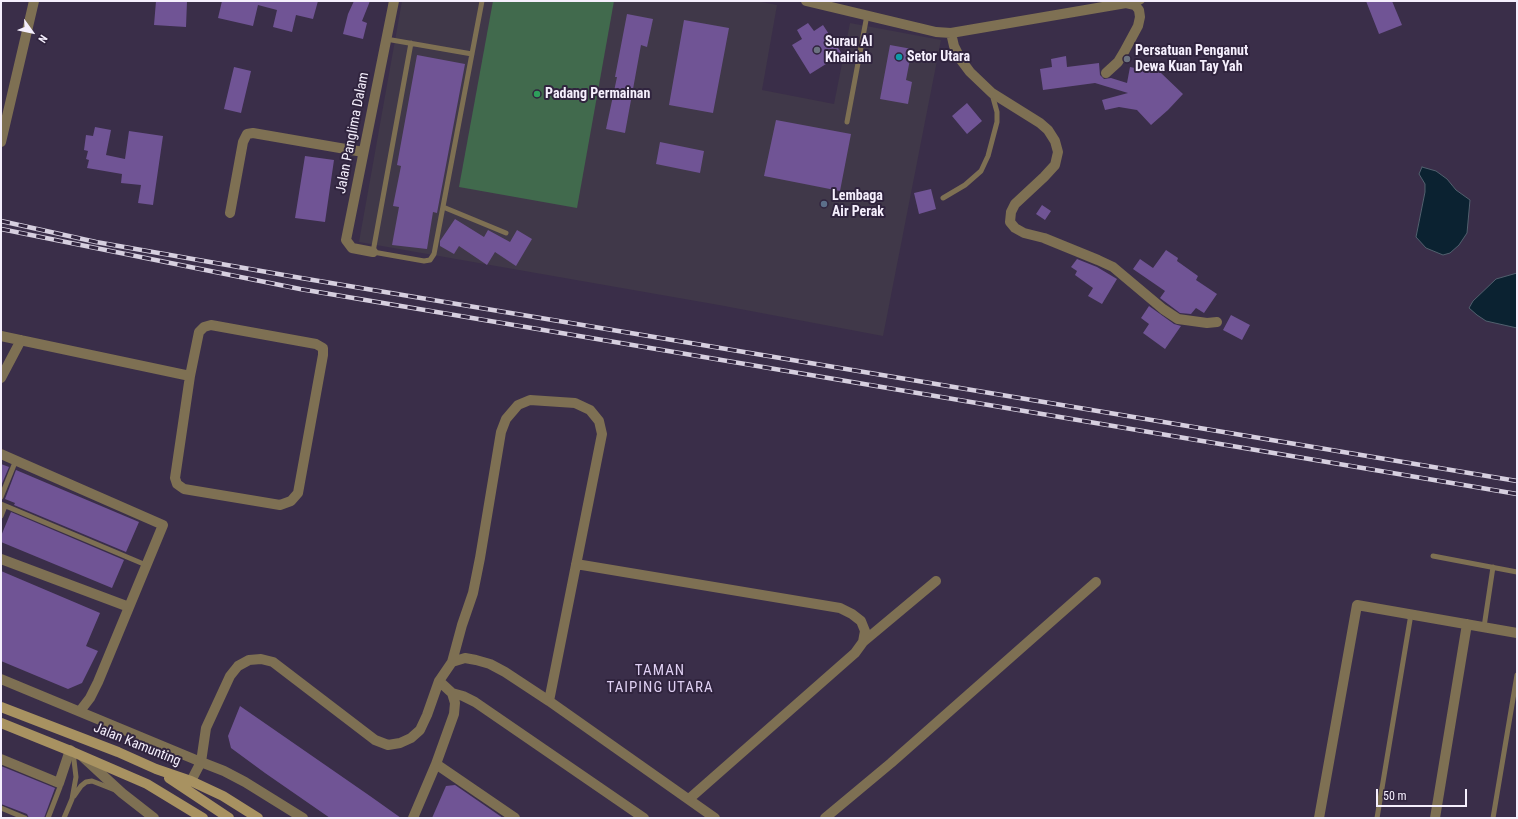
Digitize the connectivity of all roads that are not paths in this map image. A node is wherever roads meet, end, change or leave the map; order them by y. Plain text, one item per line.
1 (34, 1) edge
2 (394, 1) edge
3 (482, 1) edge
4 (808, 1) edge
5 (1138, 3) edge
6 (867, 14) junction
7 (951, 33) junction
8 (386, 39) junction
9 (411, 43) junction
10 (472, 54) junction
11 (1106, 73) dead end
12 (992, 93) junction
13 (847, 122) dead end
14 (1, 142) edge
15 (363, 152) junction
16 (943, 198) dead end
17 (443, 207) junction
18 (230, 213) dead end
19 (506, 233) dead end
20 (373, 252) junction
21 (1217, 322) dead end
22 (1, 336) edge
23 (21, 340) junction
24 (190, 376) junction
25 (1, 378) edge
26 (1, 454) edge
27 (16, 460) junction
28 (1, 497) edge
29 (3, 505) edge
30 (1, 516) edge
31 (1433, 556) dead end
32 (1, 559) edge
33 (576, 564) junction
34 (146, 565) junction
35 (1493, 568) junction
36 (1517, 572) edge
37 (936, 581) dead end
38 (1096, 582) dead end
39 (129, 607) junction
40 (1411, 614) junction
41 (1468, 624) junction
42 (1484, 627) junction
43 (1517, 633) edge
44 (863, 642) junction
45 (452, 662) junction
46 (1517, 675) edge
47 (1, 678) edge
48 (439, 681) junction
49 (452, 693) junction
50 (549, 702) junction
51 (1, 707) edge
52 (80, 712) junction
53 (1, 723) edge
54 (74, 752) junction
55 (1, 759) edge
56 (201, 762) junction
57 (436, 764) junction
58 (156, 769) junction
59 (191, 781) junction
60 (59, 783) junction
61 (122, 793) junction
62 (72, 799) junction
63 (688, 799) junction
64 (1, 808) edge
65 (25, 818) edge
66 (48, 818) edge
67 (64, 818) edge
68 (154, 818) edge
69 (203, 818) edge
70 (229, 818) edge
71 (258, 818) edge
72 (303, 818) edge
73 (414, 818) edge
74 (515, 818) edge
75 (644, 818) edge
76 (715, 818) edge
77 (825, 818) edge
78 (1319, 818) edge
79 (1377, 818) edge
80 (1434, 818) edge
81 (1493, 818) edge

1 - 14 street
2 - 8 street, Jalan Panglima Dalam
3 - 10 lane
4 - 6 street
5 - 7 street
5 - 11 street
6 - 7 street
6 - 13 lane
7 - 12 street
8 - 9 lane
8 - 15 street, Jalan Panglima Dalam
9 - 10 lane
9 - 20 lane
10 - 17 lane
12 - 16 lane
12 - 21 street
15 - 18 street
15 - 20 street, Jalan Panglima Dalam
17 - 19 lane
17 - 20 lane
22 - 23 street
23 - 24 street
23 - 25 street
24 - 24 street
26 - 27 street
27 - 28 lane
27 - 34 street
29 - 30 lane
29 - 34 lane
31 - 35 lane
32 - 39 street
33 - 44 street
33 - 45 street
33 - 50 street
34 - 39 street
35 - 36 lane
35 - 42 lane
37 - 44 street
38 - 77 street
39 - 52 street
40 - 41 street
40 - 78 street
40 - 79 lane
41 - 42 street
41 - 80 street
42 - 43 street
44 - 63 street
45 - 48 street
45 - 50 street
46 - 81 lane
47 - 52 street
48 - 49 street
48 - 56 street
49 - 57 street
49 - 75 street
50 - 63 street
51 - 58 main road, Jalan Kamunting
52 - 56 street
53 - 54 main road
54 - 60 street
54 - 61 street
54 - 62 lane
54 - 69 main road
55 - 60 street
56 - 59 street
56 - 72 street
57 - 73 street
57 - 74 street
58 - 59 main road, Jalan Kamunting
58 - 70 main road
59 - 71 main road, Jalan Kamunting
60 - 66 lane
61 - 62 lane
61 - 68 street
62 - 67 lane
63 - 76 street
64 - 65 lane

